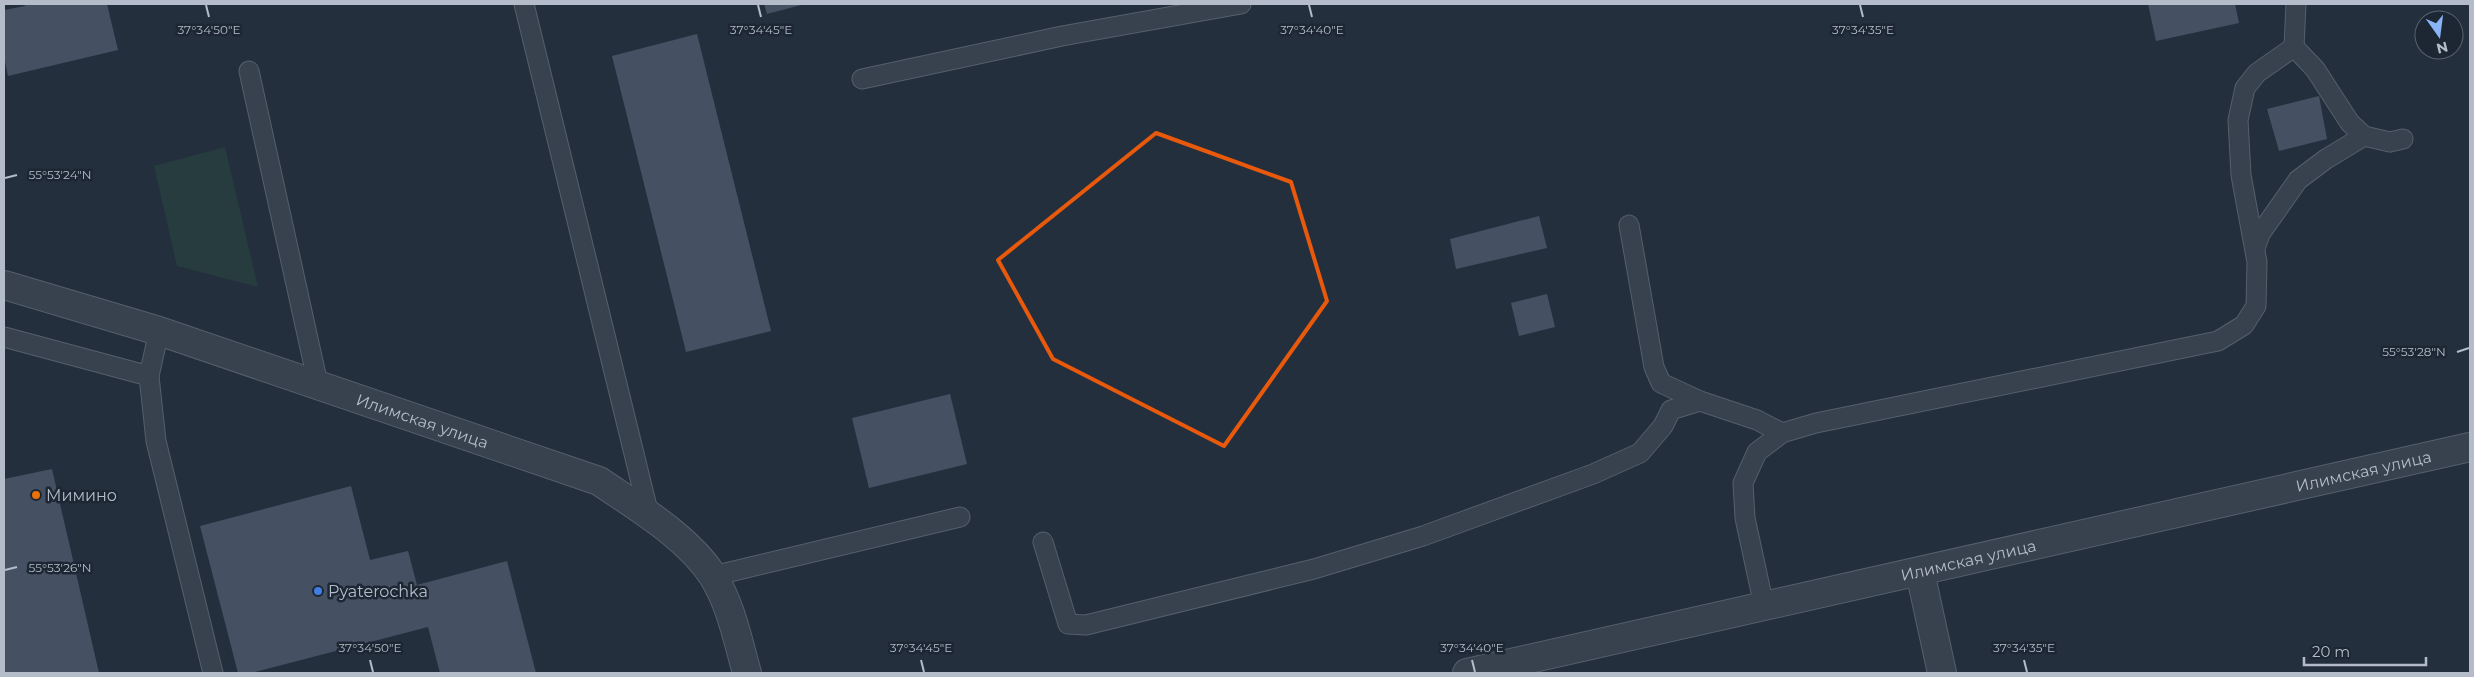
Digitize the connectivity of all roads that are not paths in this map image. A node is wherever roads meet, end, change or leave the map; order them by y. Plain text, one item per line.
1 (524, 4) edge
2 (1241, 4) edge
3 (2296, 4) edge
4 (2294, 47) junction
5 (249, 71) dead end
6 (862, 79) dead end
7 (2364, 136) junction
8 (2403, 139) dead end
9 (1629, 225) dead end
10 (2255, 248) junction
11 (4, 285) edge
12 (159, 331) junction
13 (4, 337) edge
14 (149, 376) junction
15 (318, 384) junction
16 (1700, 401) junction
17 (1782, 433) junction
18 (2470, 446) edge
19 (649, 515) junction
20 (960, 517) dead end
21 (1043, 542) dead end
22 (1920, 572) junction
23 (713, 576) junction
24 (1764, 606) junction
25 (213, 673) edge
26 (747, 673) edge
27 (1467, 673) edge
28 (1942, 673) edge

1 - 19 lane
2 - 6 lane
3 - 4 lane
4 - 7 lane
4 - 10 lane
5 - 15 lane
7 - 8 lane
7 - 10 lane
9 - 16 lane
10 - 17 lane
11 - 12 street, Илимская улица
12 - 14 lane
12 - 15 street, Илимская улица
13 - 14 lane
14 - 25 lane
15 - 19 street, Илимская улица
16 - 17 lane
16 - 21 lane
17 - 24 lane
18 - 22 street, Илимская улица
19 - 23 street, Илимская улица
20 - 23 lane
22 - 24 street, Илимская улица
22 - 28 street
23 - 26 street, Илимская улица
24 - 27 street, Илимская улица

